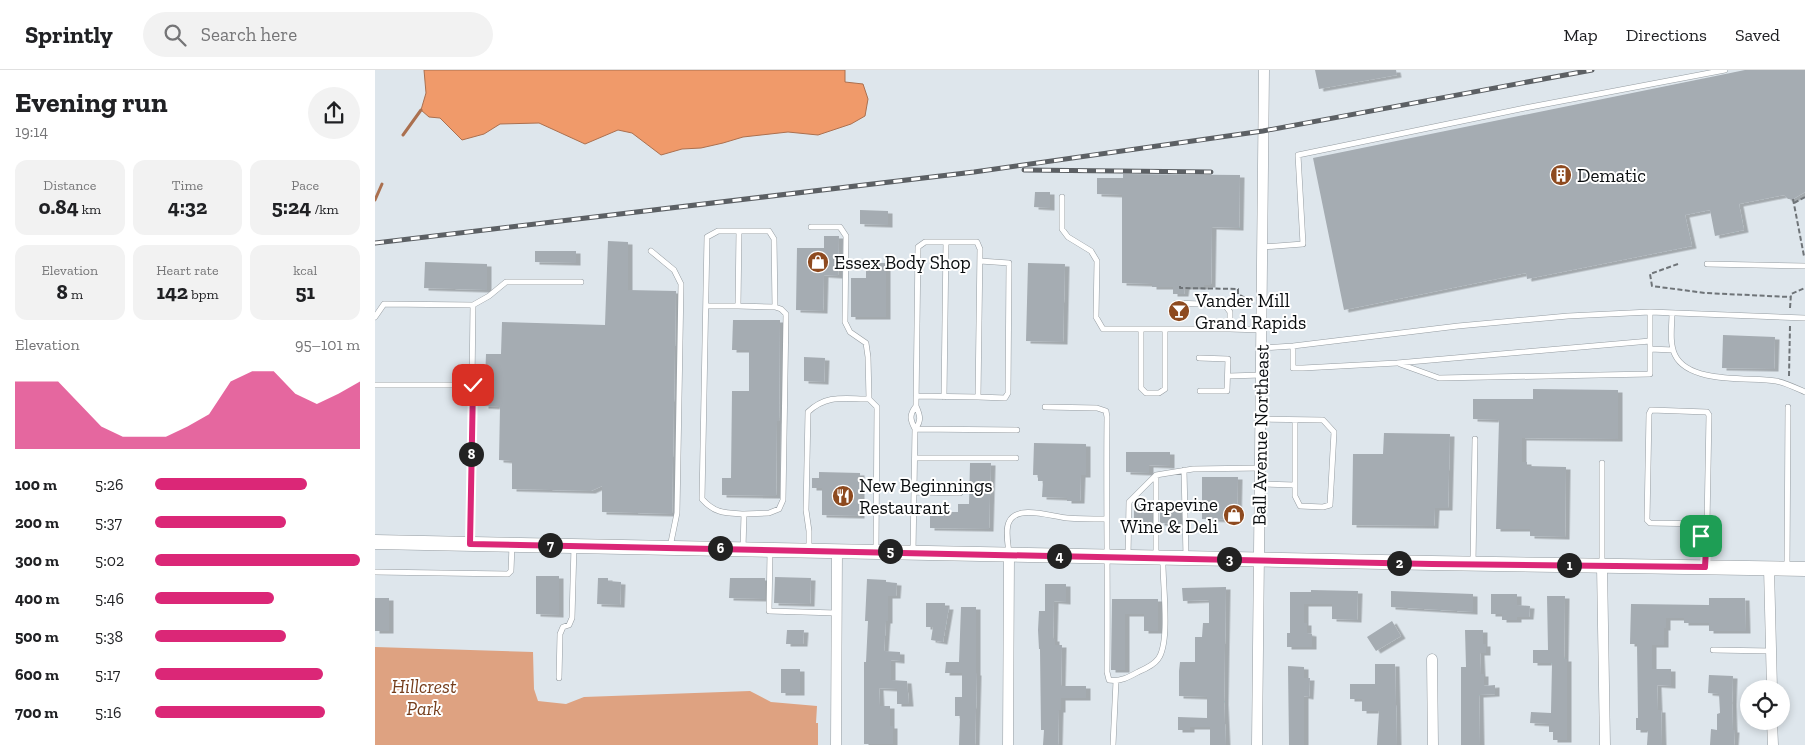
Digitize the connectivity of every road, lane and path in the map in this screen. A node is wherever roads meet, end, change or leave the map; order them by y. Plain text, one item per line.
1 (1264, 70) edge
2 (1725, 70) edge
3 (1062, 197) dead end
4 (1805, 198) edge
5 (1793, 199) dead end
6 (1793, 203) junction
7 (811, 227) dead end
8 (739, 231) junction
9 (946, 242) junction
10 (1262, 248) junction
11 (651, 251) dead end
12 (1805, 256) edge
13 (980, 261) junction
14 (1678, 264) dead end
15 (1707, 264) dead end
16 (1805, 266) edge
17 (581, 282) dead end
18 (1180, 286) dead end
19 (1805, 288) edge
20 (1790, 297) junction
21 (1245, 298) dead end
22 (1176, 303) dead end
23 (473, 305) junction
24 (706, 306) junction
25 (738, 306) junction
26 (775, 307) junction
27 (1650, 312) junction
28 (1672, 312) junction
29 (375, 317) edge
30 (1790, 318) junction
31 (1805, 318) edge
32 (1230, 328) junction
33 (1165, 329) junction
34 (1141, 330) junction
35 (1261, 330) junction
36 (1650, 341) junction
37 (1293, 346) junction
38 (1261, 348) junction
39 (1650, 350) junction
40 (1673, 350) junction
41 (1199, 358) dead end
42 (1397, 363) junction
43 (1261, 374) junction
44 (1229, 376) junction
45 (1788, 384) junction
46 (375, 385) edge
47 (473, 385) junction
48 (1199, 391) dead end
49 (1805, 392) edge
50 (916, 396) junction
51 (944, 397) junction
52 (978, 397) junction
53 (869, 399) junction
54 (916, 406) junction
55 (1788, 406) dead end
56 (1045, 407) dead end
57 (1260, 419) junction
58 (1295, 420) junction
59 (915, 429) junction
60 (1017, 430) dead end
61 (1475, 439) dead end
62 (915, 458) junction
63 (1016, 458) dead end
64 (1602, 463) dead end
65 (1259, 468) junction
66 (1184, 470) junction
67 (1156, 475) junction
68 (1259, 484) junction
69 (1295, 485) junction
70 (914, 492) junction
71 (960, 493) dead end
72 (744, 514) junction
73 (1106, 519) junction
74 (1707, 524) junction
75 (375, 542) edge
76 (470, 544) junction
77 (512, 544) junction
78 (573, 546) junction
79 (670, 547) junction
80 (743, 549) junction
81 (770, 549) junction
82 (1706, 549) junction
83 (809, 550) junction
84 (837, 550) junction
85 (876, 551) junction
86 (913, 552) junction
87 (1009, 554) junction
88 (1108, 557) junction
89 (1128, 557) junction
90 (1159, 558) junction
91 (1186, 558) junction
92 (1259, 560) junction
93 (1473, 564) junction
94 (1601, 566) junction
95 (1705, 567) junction
96 (1769, 568) junction
97 (1787, 569) junction
98 (1805, 569) edge
99 (375, 572) edge
100 (837, 613) junction
101 (1713, 650) dead end
102 (1771, 651) junction
103 (1432, 659) dead end
104 (559, 678) dead end
105 (1771, 680) edge
106 (1116, 681) junction
107 (1772, 730) edge
108 (835, 745) edge
109 (1008, 745) edge
110 (1113, 745) edge
111 (1257, 745) edge
112 (1433, 745) edge
113 (1605, 745) edge
114 (1773, 745) edge

1 - 10 street, Ball Avenue Northeast
2 - 10 lane
3 - 34 lane
4 - 6 path
5 - 6 path
6 - 12 path
7 - 53 lane
8 - 24 lane
8 - 25 lane
8 - 26 lane
9 - 13 lane
9 - 50 lane
9 - 51 lane
10 - 35 street, Ball Avenue Northeast
11 - 79 lane
13 - 52 lane
13 - 52 lane
14 - 20 path
15 - 16 lane
17 - 23 lane
18 - 21 path
19 - 20 path
20 - 30 path
22 - 32 lane
23 - 29 lane
23 - 47 lane
24 - 25 lane
24 - 72 lane
25 - 26 lane
26 - 72 lane
27 - 28 lane
27 - 36 lane
27 - 37 lane
28 - 30 lane
28 - 40 lane
30 - 31 lane
30 - 45 path
32 - 33 lane
32 - 35 lane
33 - 34 lane
33 - 34 lane
35 - 38 street, Ball Avenue Northeast
36 - 39 lane
36 - 42 lane
37 - 38 lane
37 - 42 lane
38 - 43 street, Ball Avenue Northeast
39 - 40 lane
39 - 42 lane
40 - 45 lane
41 - 44 lane
43 - 44 lane
43 - 57 street, Ball Avenue Northeast
44 - 48 lane
45 - 49 lane
46 - 47 lane
47 - 76 lane
50 - 51 lane
50 - 54 lane
51 - 52 lane
53 - 83 lane
53 - 85 lane
54 - 59 lane
54 - 59 lane
55 - 97 lane
56 - 73 lane
57 - 58 lane
57 - 65 street, Ball Avenue Northeast
58 - 69 lane
58 - 69 lane
59 - 60 lane
59 - 62 lane
61 - 93 lane
62 - 63 lane
62 - 70 lane
64 - 94 lane
65 - 66 lane
65 - 68 street, Ball Avenue Northeast
66 - 67 lane
66 - 91 lane
67 - 89 lane
67 - 90 lane
68 - 69 lane
68 - 92 street, Ball Avenue Northeast
70 - 71 lane
70 - 86 lane
72 - 80 lane
73 - 87 lane
73 - 88 lane
74 - 74 lane
74 - 82 lane
74 - 82 lane
75 - 76 main road
76 - 77 main road
77 - 78 main road
77 - 99 lane
78 - 79 main road
78 - 104 lane
79 - 80 main road
80 - 81 main road
81 - 83 main road
81 - 100 lane
82 - 95 lane
83 - 84 main road
84 - 85 main road
84 - 100 street
85 - 86 main road
86 - 87 main road
87 - 88 main road
87 - 109 street
88 - 89 main road
88 - 106 lane
89 - 90 main road
90 - 91 main road
90 - 106 lane
91 - 92 main road
92 - 93 main road
92 - 111 street, Ball Avenue Northeast
93 - 94 main road
94 - 95 main road
94 - 113 street
95 - 96 main road
96 - 97 main road
96 - 102 street
97 - 98 main road
100 - 108 street
101 - 102 lane
102 - 105 street
103 - 112 street
106 - 110 lane
107 - 114 street

